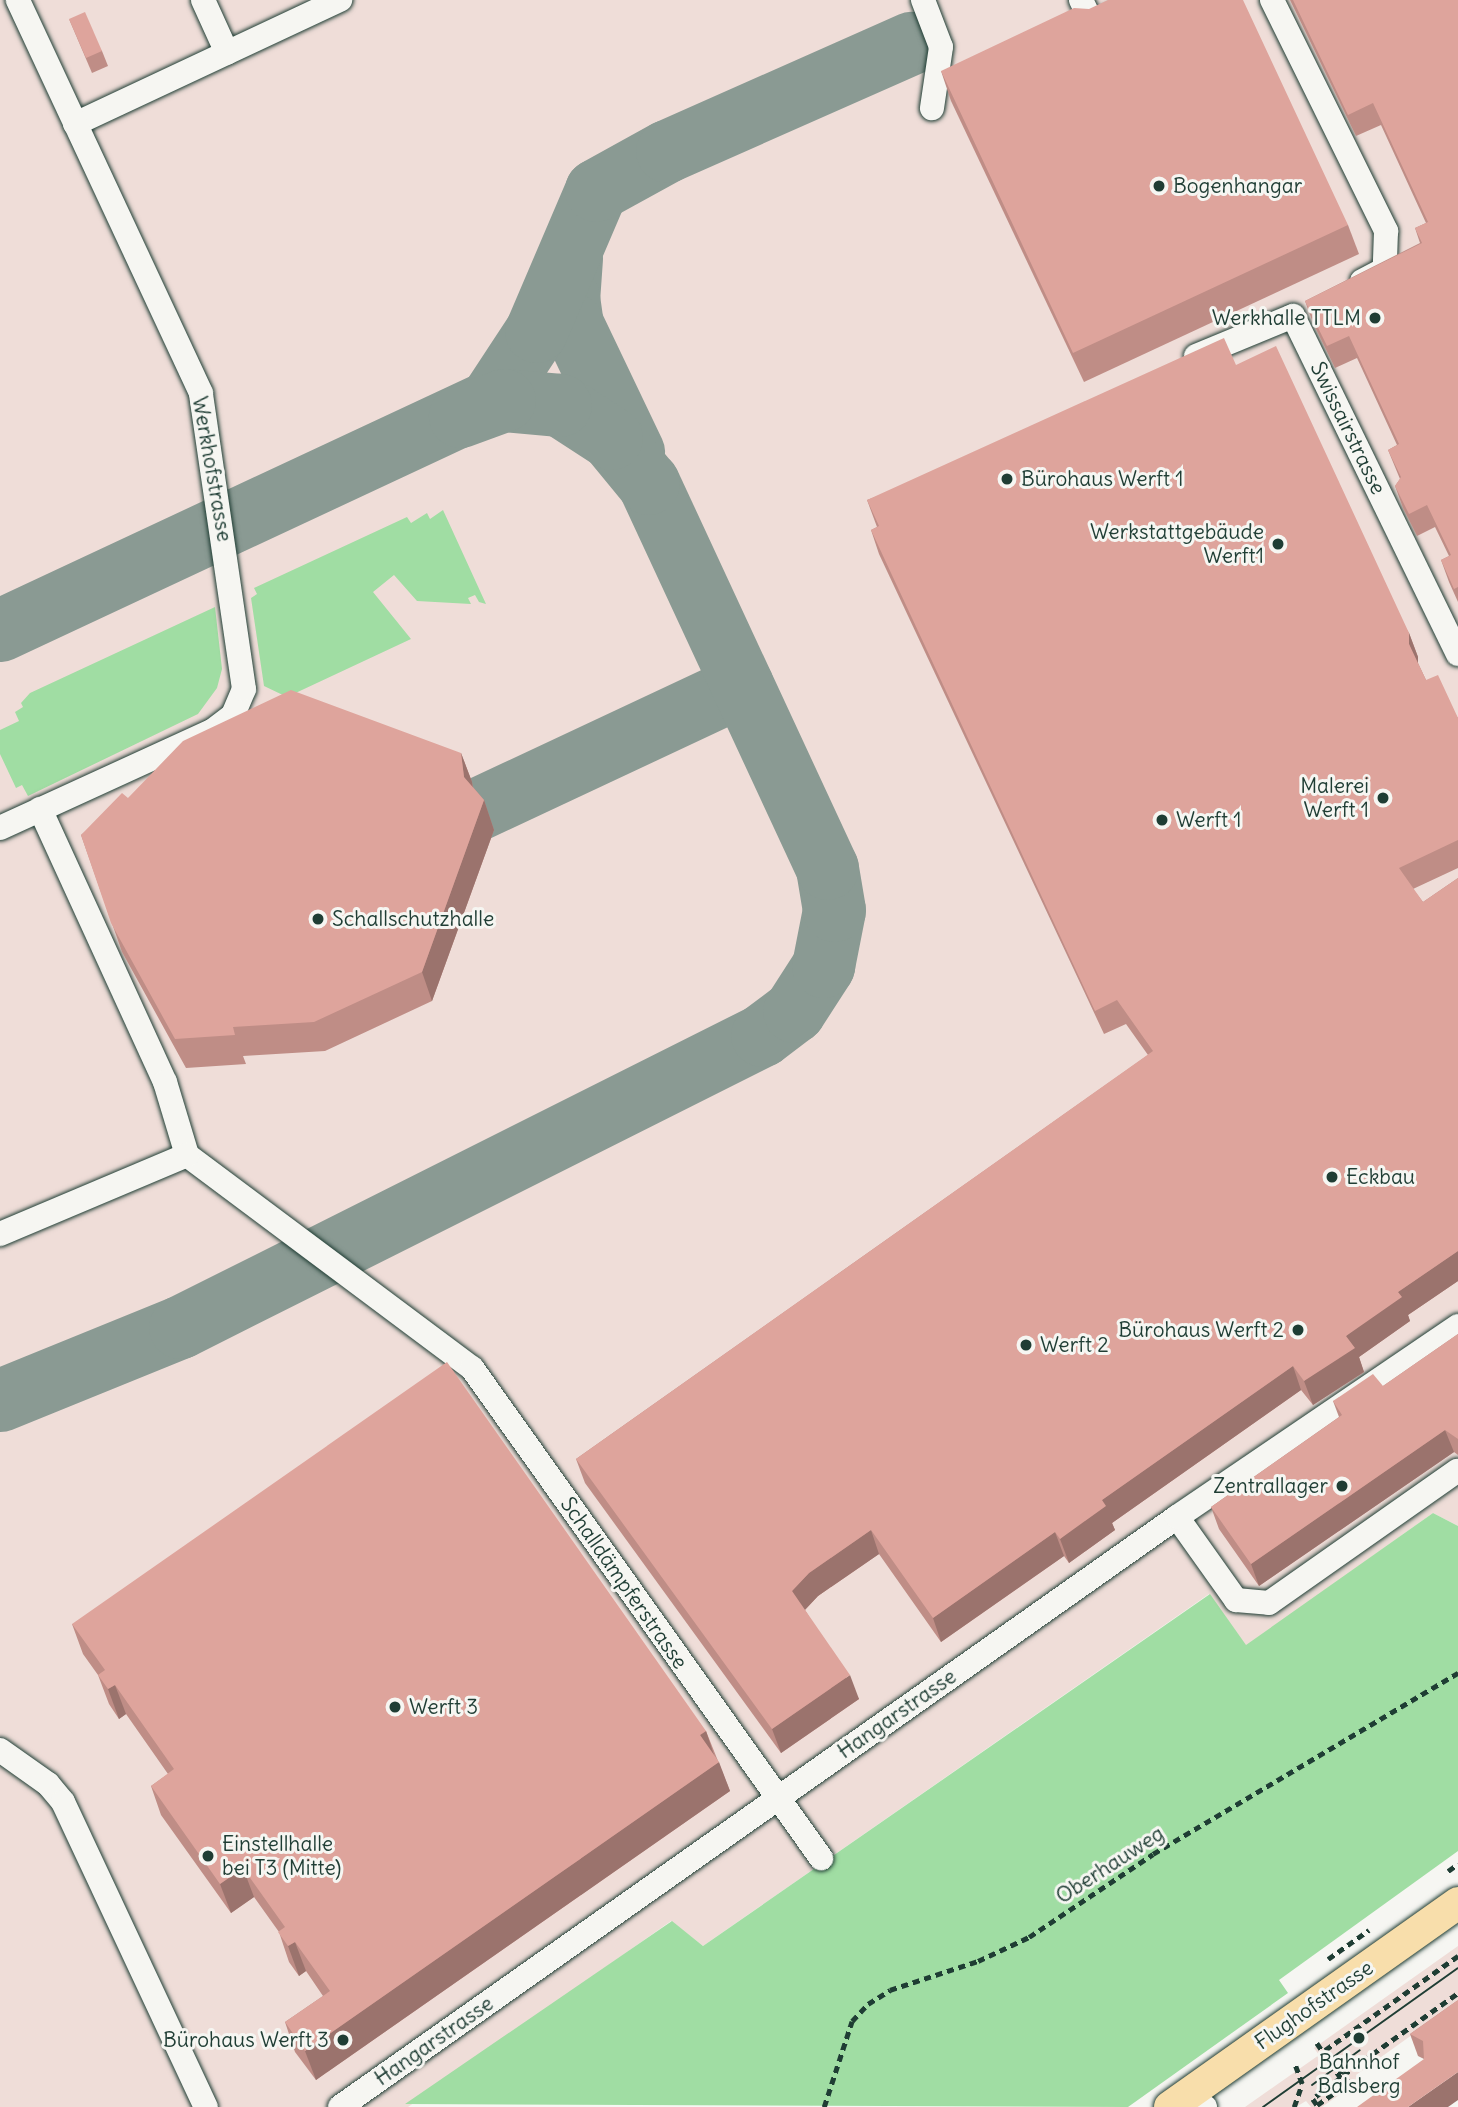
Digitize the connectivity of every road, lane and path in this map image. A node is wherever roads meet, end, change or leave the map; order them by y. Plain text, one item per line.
1 (18, 0) edge
2 (203, 0) edge
3 (340, 0) edge
4 (1146, 0) edge
5 (1272, 0) edge
6 (929, 2) edge
7 (1083, 6) edge
8 (1061, 22) edge
9 (228, 53) junction
10 (963, 68) edge
11 (939, 80) junction
12 (932, 108) dead end
13 (75, 124) junction
14 (1339, 292) edge
15 (1316, 304) edge
16 (1293, 316) junction
17 (1176, 364) edge
18 (1458, 654) edge
19 (40, 809) junction
20 (0, 828) edge
21 (187, 1155) junction
22 (0, 1234) edge
23 (1458, 1326) edge
24 (1457, 1471) edge
25 (1177, 1517) junction
26 (1458, 1672) edge
27 (0, 1750) edge
28 (777, 1798) junction
29 (821, 1858) dead end
30 (1458, 1864) edge
31 (1458, 1870) edge
32 (1458, 1903) edge
33 (1458, 1929) edge
34 (1458, 1956) edge
35 (1458, 1993) edge
36 (1317, 2043) dead end
37 (1294, 2062) dead end
38 (1343, 2075) junction
39 (206, 2107) edge
40 (340, 2107) edge
41 (824, 2107) edge
42 (1170, 2107) edge
43 (1204, 2107) edge
44 (1294, 2107) edge

1 - 13 lane, Werkhofstrasse
2 - 9 lane
3 - 9 lane
4 - 7 lane
5 - 14 lane
6 - 11 lane
7 - 8 lane
9 - 13 lane
10 - 11 lane
11 - 12 lane
13 - 19 lane, Werkhofstrasse
15 - 16 lane
16 - 17 lane
16 - 18 lane, Swissairstrasse
19 - 20 lane, Werkhofstrasse
19 - 21 lane
21 - 22 lane
21 - 28 lane, Schalldämpferstrasse
23 - 25 lane, Hangarstrasse
24 - 25 lane
25 - 28 lane, Hangarstrasse
26 - 41 path, Oberhauweg
27 - 39 lane
28 - 29 lane, Schalldämpferstrasse
28 - 40 lane, Hangarstrasse
30 - 31 path
32 - 42 main road, Flughofstrasse
33 - 43 main road, Flughofstrasse
34 - 38 path
35 - 38 path
36 - 38 path
37 - 44 path

